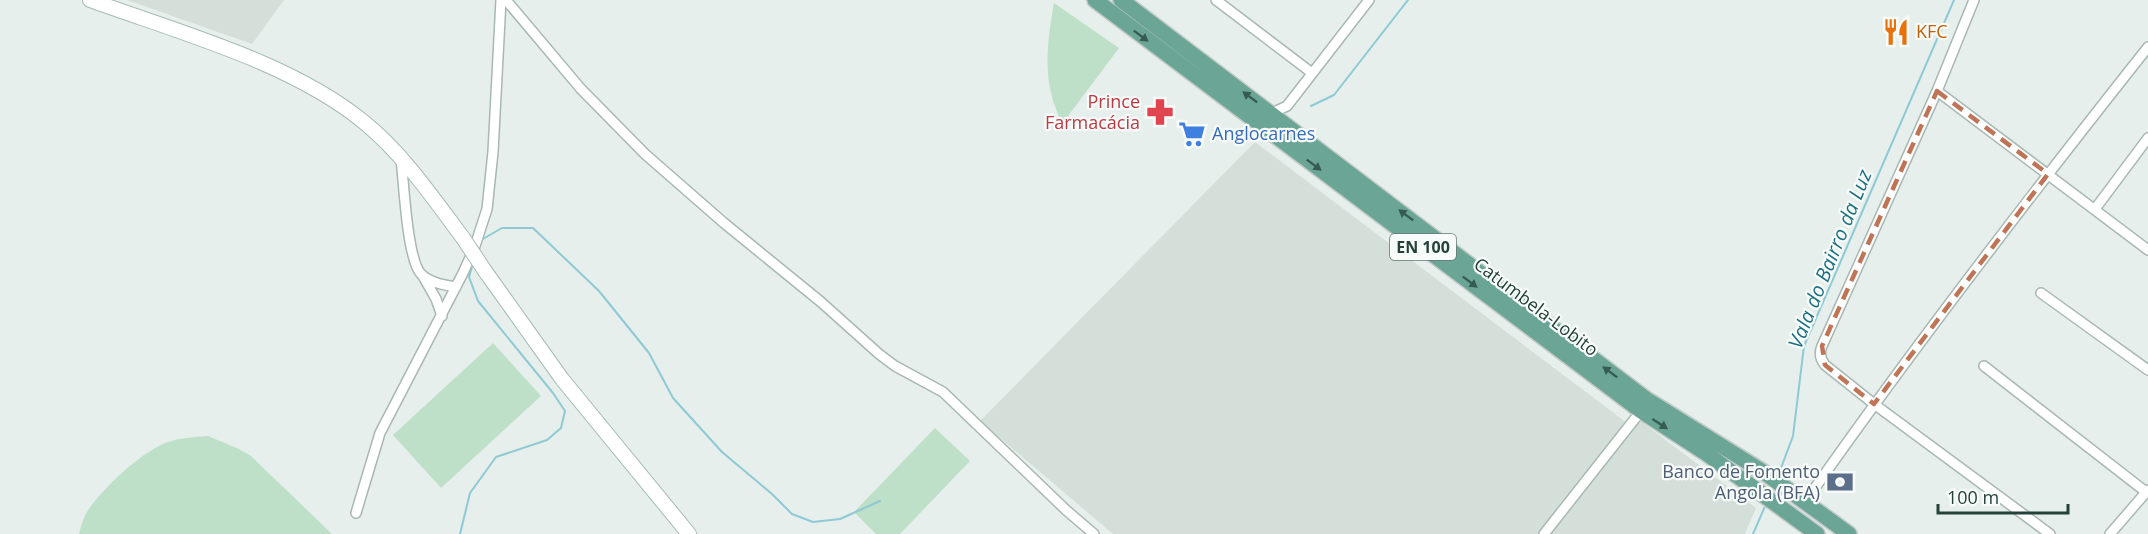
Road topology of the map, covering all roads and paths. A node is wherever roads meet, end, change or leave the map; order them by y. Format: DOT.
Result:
graph roads {
  1 [pos="90,0"];
  2 [pos="503,0"];
  3 [pos="1095,0"];
  4 [pos="1121,0"];
  5 [pos="1216,0"];
  6 [pos="1368,0"];
  7 [pos="1974,0"];
  8 [pos="2148,47"];
  9 [pos="1312,73"];
  10 [pos="1937,91"];
  11 [pos="1292,99"];
  12 [pos="1272,113"];
  13 [pos="1288,125"];
  14 [pos="2148,138"];
  15 [pos="401,158"];
  16 [pos="2048,174"];
  17 [pos="2095,209"];
  18 [pos="2148,249"];
  19 [pos="423,276"];
  20 [pos="456,287"];
  21 [pos="2042,293"];
  22 [pos="442,316"];
  23 [pos="1984,366"];
  24 [pos="2148,370"];
  25 [pos="1874,404"];
  26 [pos="1641,411"];
  27 [pos="2147,491"];
  28 [pos="1805,502"];
  29 [pos="356,513"];
  30 [pos="689,534"];
  31 [pos="1094,534"];
  32 [pos="1544,534"];
  33 [pos="1817,534"];
  34 [pos="1849,534"];
  35 [pos="2050,534"];
  36 [pos="2110,534"];
  1 -- 15 [label="street"];
  2 -- 20 [label="street"];
  2 -- 31 [label="street"];
  3 -- 26 [label="main road, Catumbela-Lobito / EN 100, one-way"];
  12 -- 4 [label="main road, Catumbela-Lobito / EN 100, one-way"];
  5 -- 9 [label="street"];
  6 -- 9 [label="street"];
  7 -- 10 [label="street"];
  8 -- 16 [label="street"];
  9 -- 11 [label="street"];
  10 -- 16 [label="street"];
  10 -- 25 [label="street"];
  11 -- 12 [label="street"];
  11 -- 13 [label="street"];
  12 -- 13 [label="main road, Catumbela-Lobito / EN 100"];
  28 -- 13 [label="main road, Catumbela-Lobito / EN 100, one-way"];
  14 -- 17 [label="street"];
  15 -- 19 [label="street"];
  15 -- 30 [label="street, bridge"];
  16 -- 17 [label="street"];
  16 -- 25 [label="street"];
  17 -- 18 [label="street"];
  19 -- 20 [label="street"];
  19 -- 22 [label="street"];
  20 -- 22 [label="street"];
  21 -- 24 [label="street"];
  22 -- 29 [label="street"];
  23 -- 27 [label="street"];
  25 -- 28 [label="street"];
  25 -- 35 [label="street"];
  26 -- 32 [label="street"];
  26 -- 33 [label="main road, Catumbela-Lobito / EN 100, one-way"];
  27 -- 36 [label="street"];
  28 -- 34 [label="main road, Catumbela-Lobito"];
}
